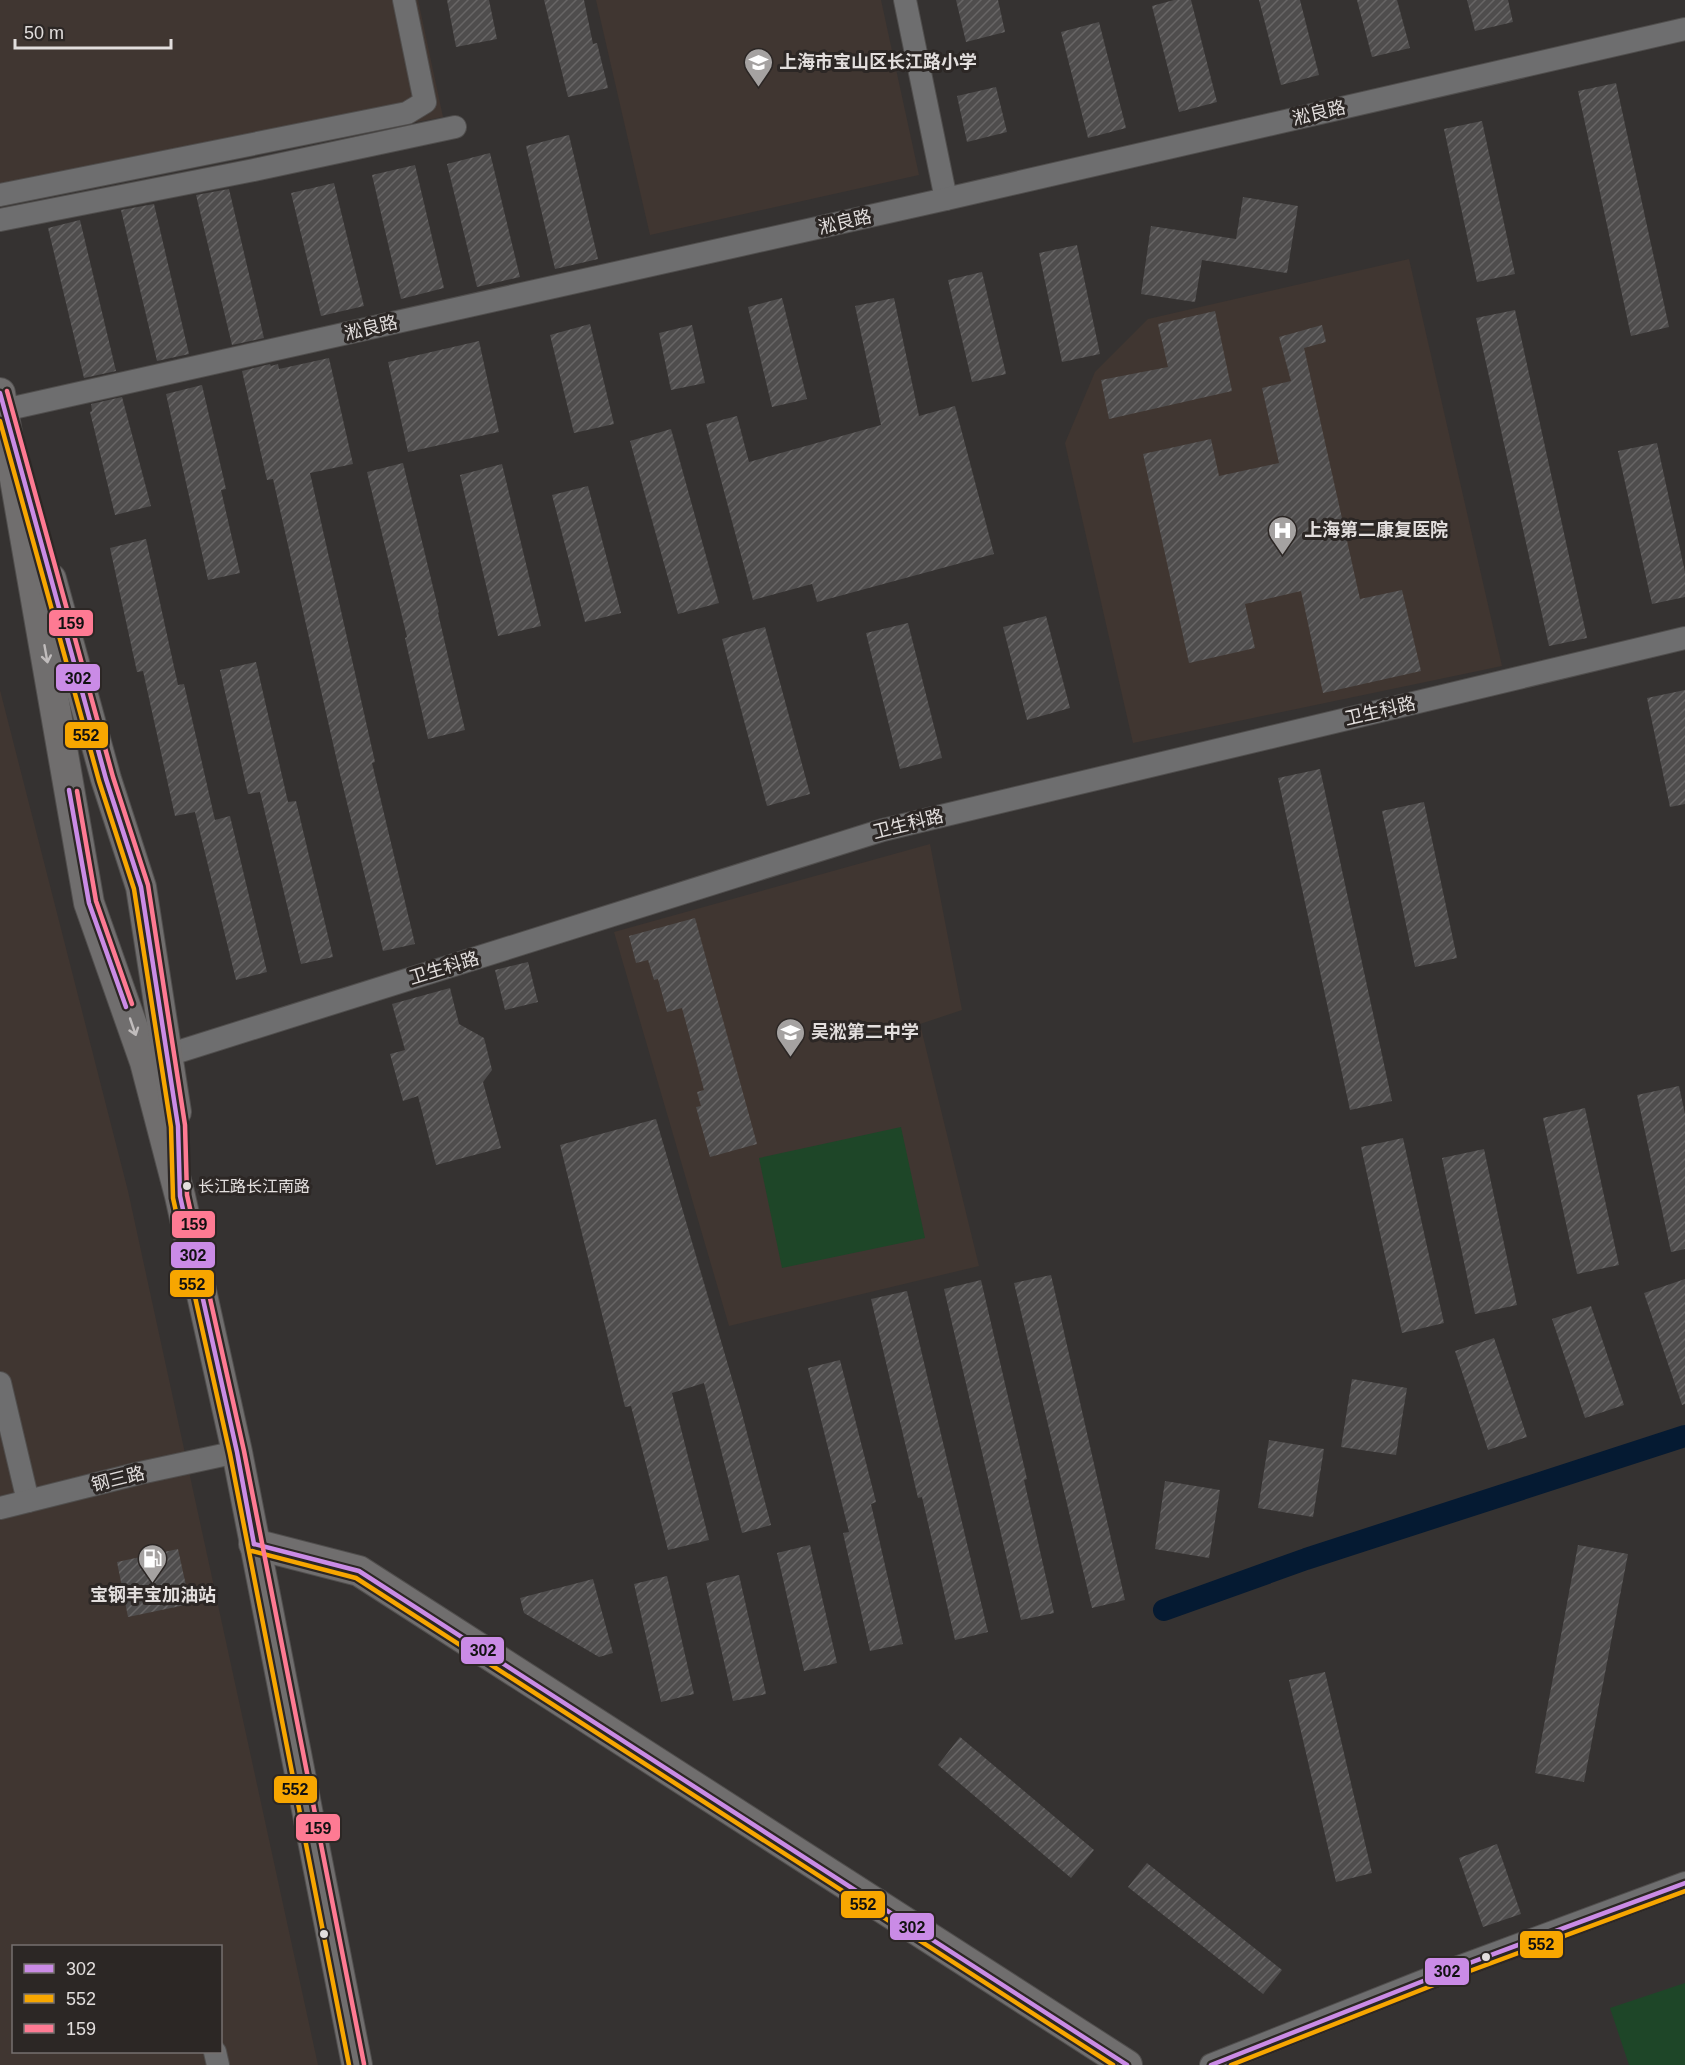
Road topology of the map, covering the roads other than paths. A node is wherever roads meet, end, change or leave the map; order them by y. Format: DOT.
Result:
graph roads {
  1 [pos="404,0"];
  2 [pos="905,0"];
  3 [pos="1685,29"];
  4 [pos="455,127"];
  5 [pos="0,195"];
  6 [pos="946,199"];
  7 [pos="0,220"];
  8 [pos="2,402"];
  9 [pos="1685,638"];
  10 [pos="156,1059"];
  11 [pos="0,1383"];
  12 [pos="237,1452"];
  13 [pos="28,1501"];
  14 [pos="0,1508"];
  15 [pos="254,1544"];
  16 [pos="1685,1883"];
  17 [pos="357,2065"];
  18 [pos="1127,2065"];
  19 [pos="1211,2065"];
  1 -- 5 [label="street"];
  2 -- 6 [label="street"];
  3 -- 6 [label="street, 淞良路"];
  4 -- 7 [label="street"];
  6 -- 8 [label="street, 淞良路"];
  8 -- 10 [label="main road"];
  8 -- 10 [label="main road, one-way"];
  9 -- 10 [label="street, 卫生科路"];
  10 -- 12 [label="main road"];
  11 -- 13 [label="street"];
  12 -- 13 [label="street, 钢三路"];
  12 -- 15 [label="main road"];
  13 -- 14 [label="street, 钢三路"];
  15 -- 17 [label="main road"];
  15 -- 18 [label="main road"];
  16 -- 19 [label="street"];
}
